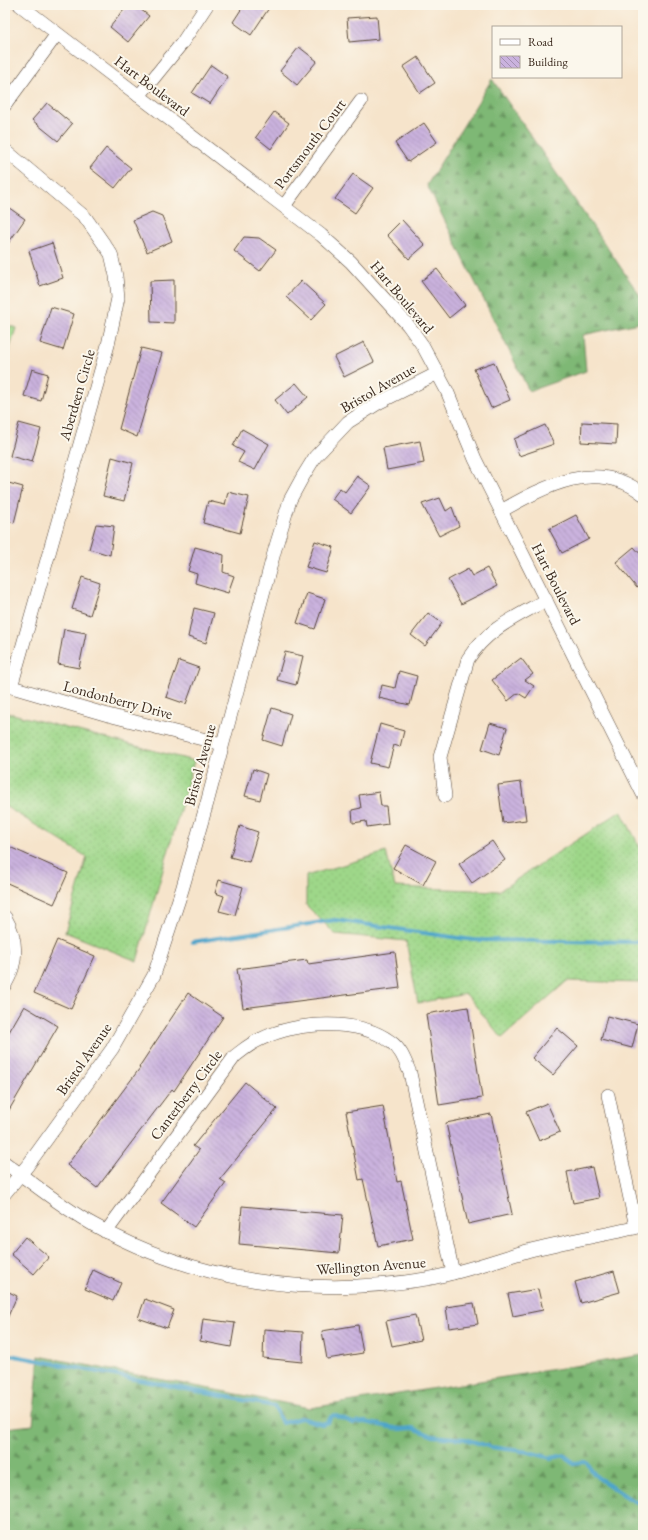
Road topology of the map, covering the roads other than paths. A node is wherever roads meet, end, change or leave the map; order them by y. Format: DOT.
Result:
graph roads {
  1 [pos="20,5"];
  2 [pos="207,5"];
  3 [pos="57,34"];
  4 [pos="139,96"];
  5 [pos="361,101"];
  6 [pos="5,105"];
  7 [pos="5,150"];
  8 [pos="284,206"];
  9 [pos="438,373"];
  10 [pos="643,494"];
  11 [pos="502,511"];
  12 [pos="546,600"];
  13 [pos="8,686"];
  14 [pos="222,744"];
  15 [pos="643,794"];
  16 [pos="445,796"];
  17 [pos="5,917"];
  18 [pos="5,985"];
  19 [pos="608,1095"];
  20 [pos="5,1163"];
  21 [pos="20,1174"];
  22 [pos="5,1193"];
  23 [pos="639,1226"];
  24 [pos="106,1232"];
  25 [pos="453,1273"];
  1 -- 3 [label="street, Hart Boulevard"];
  2 -- 4 [label="street"];
  3 -- 4 [label="street, Hart Boulevard"];
  3 -- 6 [label="street"];
  4 -- 8 [label="street, Hart Boulevard"];
  5 -- 8 [label="street, Portsmouth Court"];
  7 -- 13 [label="street, Aberdeen Circle"];
  8 -- 9 [label="street, Hart Boulevard"];
  9 -- 11 [label="street, Hart Boulevard"];
  9 -- 14 [label="street, Bristol Avenue"];
  10 -- 11 [label="street"];
  11 -- 12 [label="street, Hart Boulevard"];
  12 -- 15 [label="street, Hart Boulevard"];
  12 -- 16 [label="street"];
  13 -- 14 [label="street, Londonberry Drive"];
  14 -- 21 [label="street, Bristol Avenue"];
  17 -- 18 [label="street"];
  19 -- 23 [label="street"];
  20 -- 21 [label="street, Wellington Avenue"];
  21 -- 22 [label="street, Bristol Avenue"];
  21 -- 24 [label="street, Wellington Avenue"];
  23 -- 25 [label="street, Wellington Avenue"];
  24 -- 25 [label="street, Wellington Avenue"];
  24 -- 25 [label="street, Canterberry Circle"];
}
